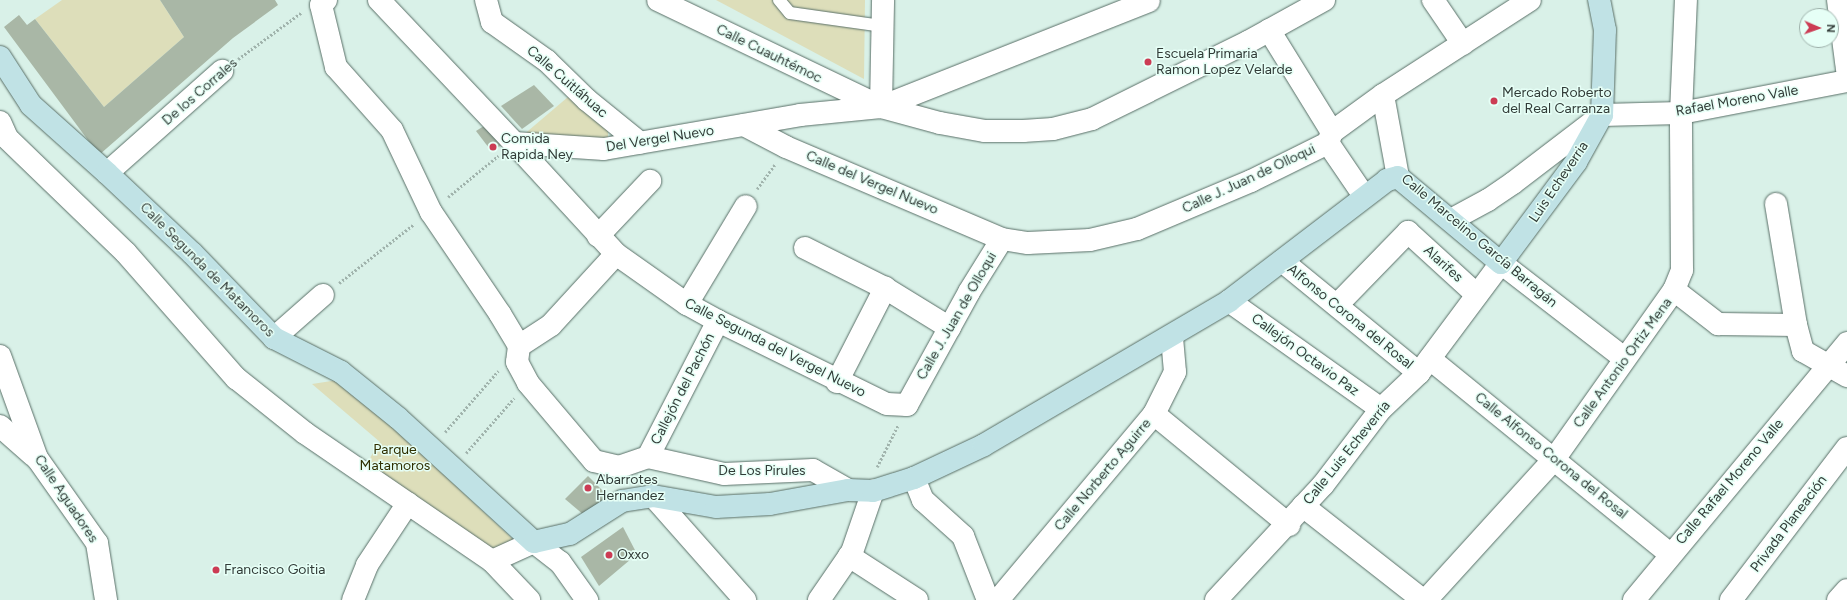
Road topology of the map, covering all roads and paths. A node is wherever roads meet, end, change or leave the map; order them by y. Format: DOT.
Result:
graph roads {
  1 [pos="326,0"];
  2 [pos="379,0"];
  3 [pos="486,0"];
  4 [pos="658,0"];
  5 [pos="779,0"];
  6 [pos="883,0"];
  7 [pos="1324,0"];
  8 [pos="1433,0"];
  9 [pos="1530,0"];
  10 [pos="1599,0"];
  11 [pos="1686,0"];
  12 [pos="1838,0"];
  13 [pos="1149,1"];
  14 [pos="296,15"];
  15 [pos="883,26"];
  16 [pos="1268,30"];
  17 [pos="1463,44"];
  18 [pos="0,57"];
  19 [pos="1847,65"];
  20 [pos="1847,69"];
  21 [pos="222,71"];
  22 [pos="1847,81"];
  23 [pos="1383,95"];
  24 [pos="881,107"];
  25 [pos="1681,113"];
  26 [pos="1602,115"];
  27 [pos="744,125"];
  28 [pos="2,134"];
  29 [pos="1330,137"];
  30 [pos="514,143"];
  31 [pos="640,144"];
  32 [pos="786,147"];
  33 [pos="107,173"];
  34 [pos="1398,178"];
  35 [pos="650,181"];
  36 [pos="1364,196"];
  37 [pos="1776,204"];
  38 [pos="746,206"];
  39 [pos="430,212"];
  40 [pos="1451,220"];
  41 [pos="598,236"];
  42 [pos="1002,239"];
  43 [pos="805,248"];
  44 [pos="616,254"];
  45 [pos="1282,262"];
  46 [pos="1501,263"];
  47 [pos="885,288"];
  48 [pos="1674,290"];
  49 [pos="322,295"];
  50 [pos="1478,295"];
  51 [pos="1229,301"];
  52 [pos="687,304"];
  53 [pos="1337,305"];
  54 [pos="718,321"];
  55 [pos="1796,325"];
  56 [pos="950,328"];
  57 [pos="1172,336"];
  58 [pos="274,338"];
  59 [pos="1847,343"];
  60 [pos="519,346"];
  61 [pos="0,356"];
  62 [pos="1624,358"];
  63 [pos="1425,366"];
  64 [pos="1828,366"];
  65 [pos="1847,376"];
  66 [pos="837,382"];
  67 [pos="528,383"];
  68 [pos="907,405"];
  69 [pos="1381,409"];
  70 [pos="1154,414"];
  71 [pos="0,426"];
  72 [pos="431,448"];
  73 [pos="1847,448"];
  74 [pos="648,457"];
  75 [pos="37,458"];
  76 [pos="1555,458"];
  77 [pos="453,467"];
  78 [pos="914,478"];
  79 [pos="848,490"];
  80 [pos="873,491"];
  81 [pos="653,496"];
  82 [pos="408,503"];
  83 [pos="1303,506"];
  84 [pos="1289,525"];
  85 [pos="534,542"];
  86 [pos="1670,554"];
  87 [pos="849,556"];
  88 [pos="492,561"];
  89 [pos="1847,590"];
  90 [pos="106,600"];
  91 [pos="353,600"];
  92 [pos="529,600"];
  93 [pos="588,600"];
  94 [pos="745,600"];
  95 [pos="819,600"];
  96 [pos="917,600"];
  97 [pos="988,600"];
  98 [pos="998,600"];
  99 [pos="1216,600"];
  100 [pos="1423,600"];
  101 [pos="1426,600"];
  102 [pos="1634,600"];
  103 [pos="1731,600"];
  104 [pos="1838,600"];
  1 -- 39 [label="street"];
  2 -- 30 [label="street"];
  3 -- 31 [label="street, Calle Cuitláhuac"];
  4 -- 24 [label="street, Calle Cuauhtémoc"];
  5 -- 15 [label="lane"];
  6 -- 15 [label="street"];
  7 -- 16 [label="street"];
  8 -- 17 [label="street"];
  9 -- 17 [label="street, Calle J. Juan de Olloqui"];
  10 -- 26 [label="street, Luis Echeverria"];
  11 -- 25 [label="street, Calle Antonio Ortiz Mena"];
  12 -- 19 [label="street"];
  13 -- 24 [label="street"];
  14 -- 21 [label="path, De los Corrales"];
  15 -- 24 [label="street"];
  16 -- 24 [label="street"];
  16 -- 29 [label="street"];
  17 -- 23 [label="street, Calle J. Juan de Olloqui"];
  18 -- 33 [label="street, Calle Segunda de Matamoros"];
  19 -- 20 [label="street"];
  21 -- 33 [label="street, De los Corrales"];
  22 -- 25 [label="street, Rafael Moreno Valle"];
  23 -- 29 [label="street, Calle J. Juan de Olloqui"];
  23 -- 34 [label="street, Calle Marcelino García Barragán"];
  24 -- 27 [label="street, Del Vergel Nuevo"];
  25 -- 26 [label="street, Rafael Moreno Valle"];
  25 -- 48 [label="street, Calle Antonio Ortiz Mena"];
  26 -- 40 [label="street"];
  26 -- 46 [label="street, Luis Echeverria"];
  27 -- 31 [label="street, Del Vergel Nuevo"];
  27 -- 32 [label="street, Calle del Vergel Nuevo"];
  28 -- 82 [label="street"];
  29 -- 36 [label="street"];
  29 -- 42 [label="street, Calle J. Juan de Olloqui"];
  30 -- 31 [label="street, Del Vergel Nuevo"];
  30 -- 39 [label="path"];
  30 -- 41 [label="street, Calle Segunda del Vergel Nuevo"];
  32 -- 38 [label="path"];
  32 -- 42 [label="street, Calle del Vergel Nuevo"];
  33 -- 58 [label="street, Calle Segunda de Matamoros"];
  34 -- 36 [label="street"];
  34 -- 40 [label="street, Calle Marcelino García Barragán"];
  35 -- 41 [label="street"];
  36 -- 45 [label="street"];
  37 -- 55 [label="street"];
  38 -- 52 [label="street"];
  39 -- 49 [label="path"];
  39 -- 60 [label="street"];
  40 -- 46 [label="street, Calle Marcelino García Barragán"];
  41 -- 44 [label="street, Calle Segunda del Vergel Nuevo"];
  42 -- 56 [label="street, Calle J. Juan de Olloqui"];
  43 -- 47 [label="street"];
  44 -- 52 [label="street, Calle Segunda del Vergel Nuevo"];
  44 -- 60 [label="street"];
  45 -- 51 [label="street"];
  45 -- 53 [label="street, Alfonso Corona del Rosal"];
  46 -- 50 [label="street, Calle Luis Echeverría"];
  46 -- 62 [label="street, Calle Marcelino García Barragán"];
  47 -- 56 [label="street"];
  47 -- 66 [label="street"];
  48 -- 55 [label="street"];
  48 -- 62 [label="street, Calle Antonio Ortiz Mena"];
  49 -- 58 [label="street"];
  50 -- 53 [label="street, Alarifes"];
  50 -- 63 [label="street, Calle Luis Echeverría"];
  51 -- 57 [label="street"];
  51 -- 69 [label="street, Callejón Octavio Paz"];
  52 -- 54 [label="street, Calle Segunda del Vergel Nuevo"];
  53 -- 63 [label="street, Alfonso Corona del Rosal"];
  54 -- 66 [label="street, Calle Segunda del Vergel Nuevo"];
  54 -- 74 [label="street, Callejón del Pachón"];
  55 -- 64 [label="street"];
  56 -- 68 [label="street, Calle J. Juan de Olloqui"];
  57 -- 70 [label="street, Calle Norberto Aguirre"];
  57 -- 78 [label="street"];
  58 -- 72 [label="street, Calle Segunda de Matamoros"];
  59 -- 64 [label="street, Calle Rafael Moreno Valle"];
  60 -- 67 [label="street"];
  60 -- 72 [label="path"];
  61 -- 75 [label="street, Calle Aguadores"];
  62 -- 76 [label="street, Calle Antonio Ortiz Mena"];
  63 -- 69 [label="street, Calle Luis Echeverría"];
  63 -- 76 [label="street, Calle Alfonso Corona del Rosal"];
  64 -- 65 [label="street"];
  64 -- 86 [label="street, Calle Rafael Moreno Valle"];
  66 -- 68 [label="street, Calle Segunda del Vergel Nuevo"];
  67 -- 74 [label="street, Callejón del Pachón"];
  67 -- 77 [label="path"];
  68 -- 80 [label="path"];
  69 -- 83 [label="street, Calle Luis Echeverría"];
  70 -- 84 [label="street"];
  70 -- 98 [label="street, Calle Norberto Aguirre"];
  71 -- 75 [label="street"];
  72 -- 77 [label="street, Calle Segunda de Matamoros"];
  73 -- 103 [label="street, Privada Planeación"];
  74 -- 79 [label="street, De Los Pirules"];
  75 -- 90 [label="street, Calle Aguadores"];
  76 -- 86 [label="street, Calle Alfonso Corona del Rosal"];
  76 -- 101 [label="street, Calle Antonio Ortiz Mena"];
  77 -- 85 [label="street, Calle Segunda de Matamoros"];
  78 -- 80 [label="street"];
  78 -- 97 [label="street"];
  79 -- 80 [label="street"];
  79 -- 81 [label="street"];
  80 -- 87 [label="street"];
  81 -- 85 [label="street"];
  81 -- 94 [label="street"];
  82 -- 88 [label="street"];
  82 -- 91 [label="street"];
  83 -- 84 [label="street, Calle Luis Echeverría"];
  83 -- 100 [label="street"];
  84 -- 99 [label="street, Calle Luis Echeverría"];
  85 -- 88 [label="street"];
  85 -- 93 [label="street"];
  86 -- 102 [label="street, Calle Rafael Moreno Valle"];
  87 -- 95 [label="street"];
  87 -- 96 [label="street"];
  88 -- 92 [label="street"];
  89 -- 104 [label="street"];
}
